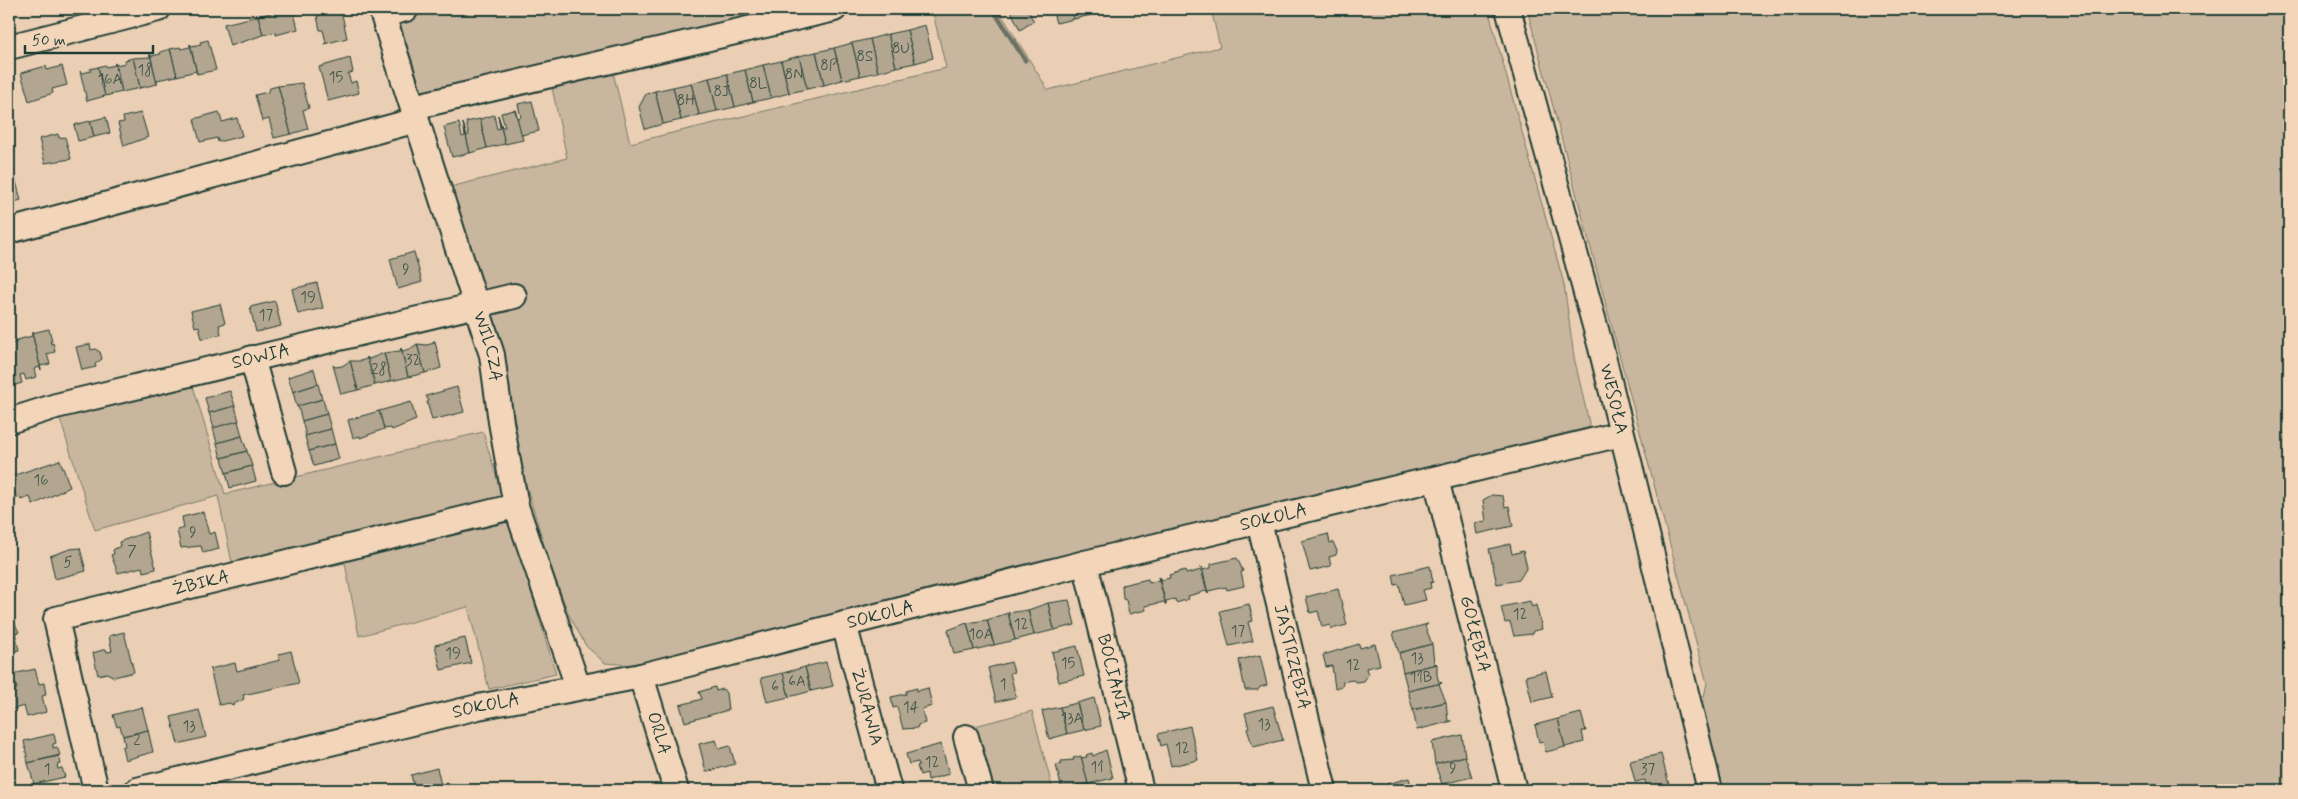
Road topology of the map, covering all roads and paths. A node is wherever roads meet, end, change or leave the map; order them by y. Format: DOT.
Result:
graph roads {
  1 [pos="158,9"];
  2 [pos="406,9"];
  3 [pos="834,9"];
  4 [pos="1508,9"];
  5 [pos="382,12"];
  6 [pos="9,47"];
  7 [pos="415,114"];
  8 [pos="9,231"];
  9 [pos="514,296"];
  10 [pos="477,306"];
  11 [pos="252,358"];
  12 [pos="9,421"];
  13 [pos="1621,434"];
  14 [pos="284,472"];
  15 [pos="1436,479"];
  16 [pos="516,506"];
  17 [pos="1259,522"];
  18 [pos="1085,564"];
  19 [pos="844,624"];
  20 [pos="641,676"];
  21 [pos="578,687"];
  22 [pos="966,736"];
  23 [pos="96,790"];
  24 [pos="137,790"];
  25 [pos="676,790"];
  26 [pos="889,790"];
  27 [pos="981,790"];
  28 [pos="1141,790"];
  29 [pos="1324,790"];
  30 [pos="1514,790"];
  31 [pos="1710,790"];
  1 -- 6 [label="street"];
  2 -- 5 [label="street"];
  3 -- 7 [label="street"];
  4 -- 13 [label="street, WESOŁA"];
  5 -- 7 [label="street, WILCZA"];
  7 -- 8 [label="street"];
  7 -- 10 [label="street, WILCZA"];
  9 -- 10 [label="street, SOWIA"];
  10 -- 11 [label="street, SOWIA"];
  10 -- 16 [label="street, WILCZA"];
  11 -- 12 [label="street, SOWIA"];
  11 -- 14 [label="street"];
  13 -- 15 [label="street, SOKOLA"];
  13 -- 31 [label="street, WESOŁA"];
  15 -- 17 [label="street, SOKOLA"];
  15 -- 30 [label="street, GOŁĘBIA"];
  16 -- 21 [label="street, WILCZA"];
  16 -- 23 [label="street, ŻBIKA"];
  17 -- 18 [label="street, SOKOLA"];
  17 -- 29 [label="street, JASTRZĘBIA"];
  18 -- 19 [label="street, SOKOLA"];
  18 -- 28 [label="street, BOCIANIA"];
  19 -- 20 [label="street, SOKOLA"];
  19 -- 26 [label="street, ŻURAWIA"];
  20 -- 21 [label="street, SOKOLA"];
  20 -- 25 [label="street, ORLA"];
  21 -- 24 [label="street, SOKOLA"];
  22 -- 27 [label="street"];
}
